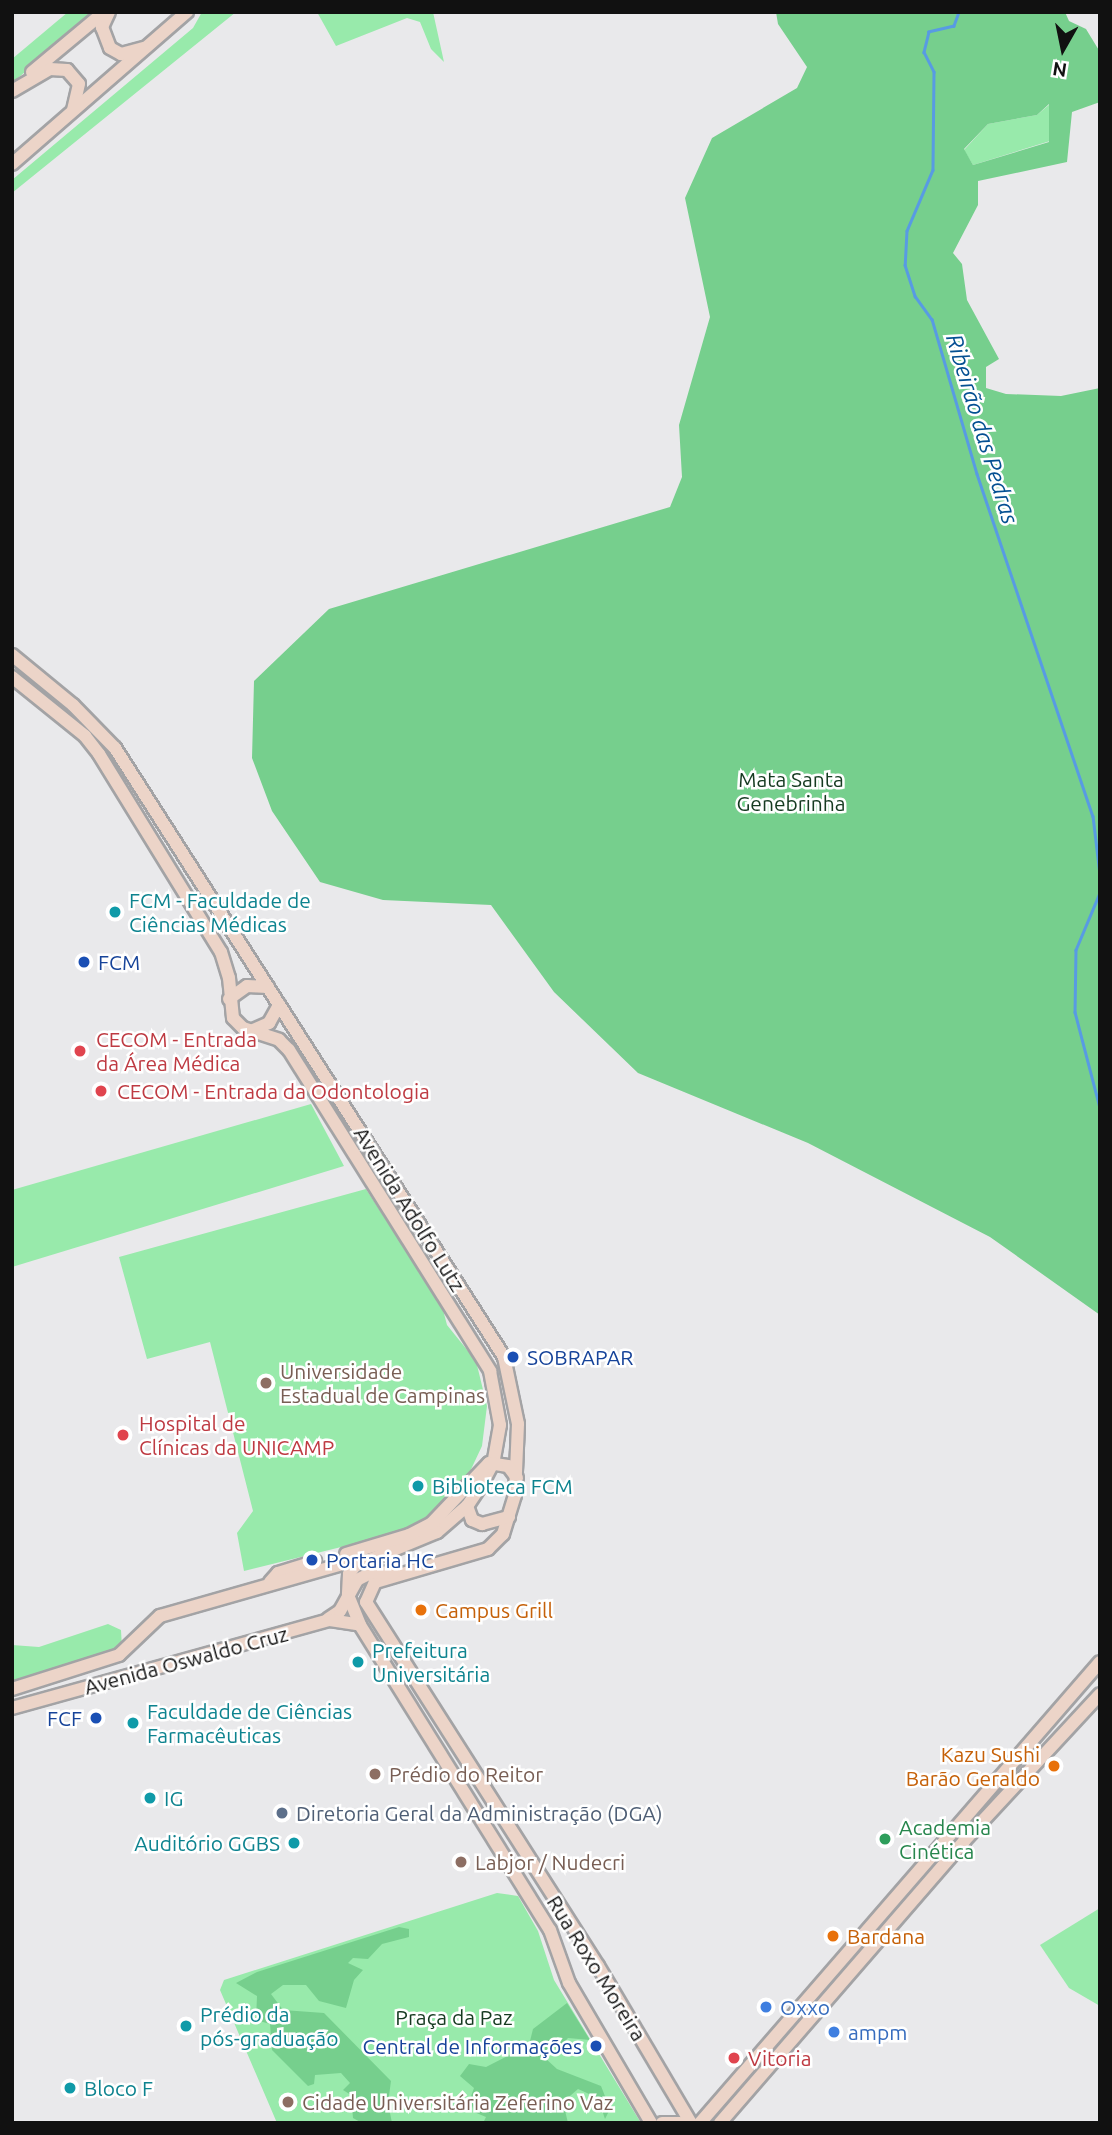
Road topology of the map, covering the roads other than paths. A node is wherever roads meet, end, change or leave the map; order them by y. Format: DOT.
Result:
graph roads {
  1 [pos="107,12"];
  2 [pos="187,12"];
  3 [pos="152,44"];
  4 [pos="12,90"];
  5 [pos="58,125"];
  6 [pos="12,164"];
  7 [pos="12,655"];
  8 [pos="12,677"];
  9 [pos="268,987"];
  10 [pos="229,999"];
  11 [pos="279,1005"];
  12 [pos="250,1031"];
  13 [pos="494,1463"];
  14 [pos="517,1478"];
  15 [pos="467,1506"];
  16 [pos="509,1517"];
  17 [pos="378,1554"];
  18 [pos="405,1572"];
  19 [pos="269,1583"];
  20 [pos="348,1595"];
  21 [pos="366,1602"];
  22 [pos="315,1624"];
  23 [pos="360,1625"];
  24 [pos="1100,1662"];
  25 [pos="12,1689"];
  26 [pos="1100,1694"];
  27 [pos="12,1708"];
  28 [pos="650,2123"];
  29 [pos="662,2123"];
  30 [pos="680,2123"];
  31 [pos="691,2123"];
  32 [pos="701,2123"];
  33 [pos="720,2123"];
  1 -- 3 [label="main road"];
  1 -- 4 [label="main road"];
  2 -- 3 [label="main road"];
  3 -- 5 [label="main road"];
  4 -- 5 [label="main road"];
  5 -- 6 [label="main road"];
  7 -- 9 [label="main road, Avenida Adolfo Lutz"];
  8 -- 10 [label="main road"];
  9 -- 10 [label="main road"];
  9 -- 11 [label="main road, Avenida Adolfo Lutz"];
  10 -- 12 [label="main road"];
  11 -- 12 [label="main road"];
  11 -- 14 [label="main road, Avenida Adolfo Lutz"];
  12 -- 13 [label="main road, Avenida Adolfo Lutz"];
  13 -- 14 [label="main road"];
  13 -- 15 [label="main road, Avenida Adolfo Lutz"];
  13 -- 19 [label="main road"];
  14 -- 16 [label="main road, Avenida Adolfo Lutz"];
  15 -- 16 [label="main road"];
  15 -- 17 [label="main road, Avenida Adolfo Lutz"];
  16 -- 18 [label="main road, Avenida Adolfo Lutz"];
  17 -- 19 [label="main road, Avenida Oswaldo Cruz"];
  17 -- 20 [label="main road, Avenida Adolfo Lutz"];
  18 -- 20 [label="main road"];
  18 -- 21 [label="main road, Avenida Adolfo Lutz"];
  19 -- 25 [label="main road, Avenida Oswaldo Cruz"];
  20 -- 22 [label="main road, Avenida Adolfo Lutz"];
  20 -- 23 [label="main road"];
  21 -- 31 [label="main road, Rua Roxo Moreira"];
  22 -- 23 [label="main road, Avenida Oswaldo Cruz"];
  22 -- 27 [label="main road, Avenida Oswaldo Cruz"];
  23 -- 28 [label="main road, Rua Roxo Moreira"];
  24 -- 32 [label="main road"];
  26 -- 33 [label="main road"];
  29 -- 30 [label="main road"];
}
